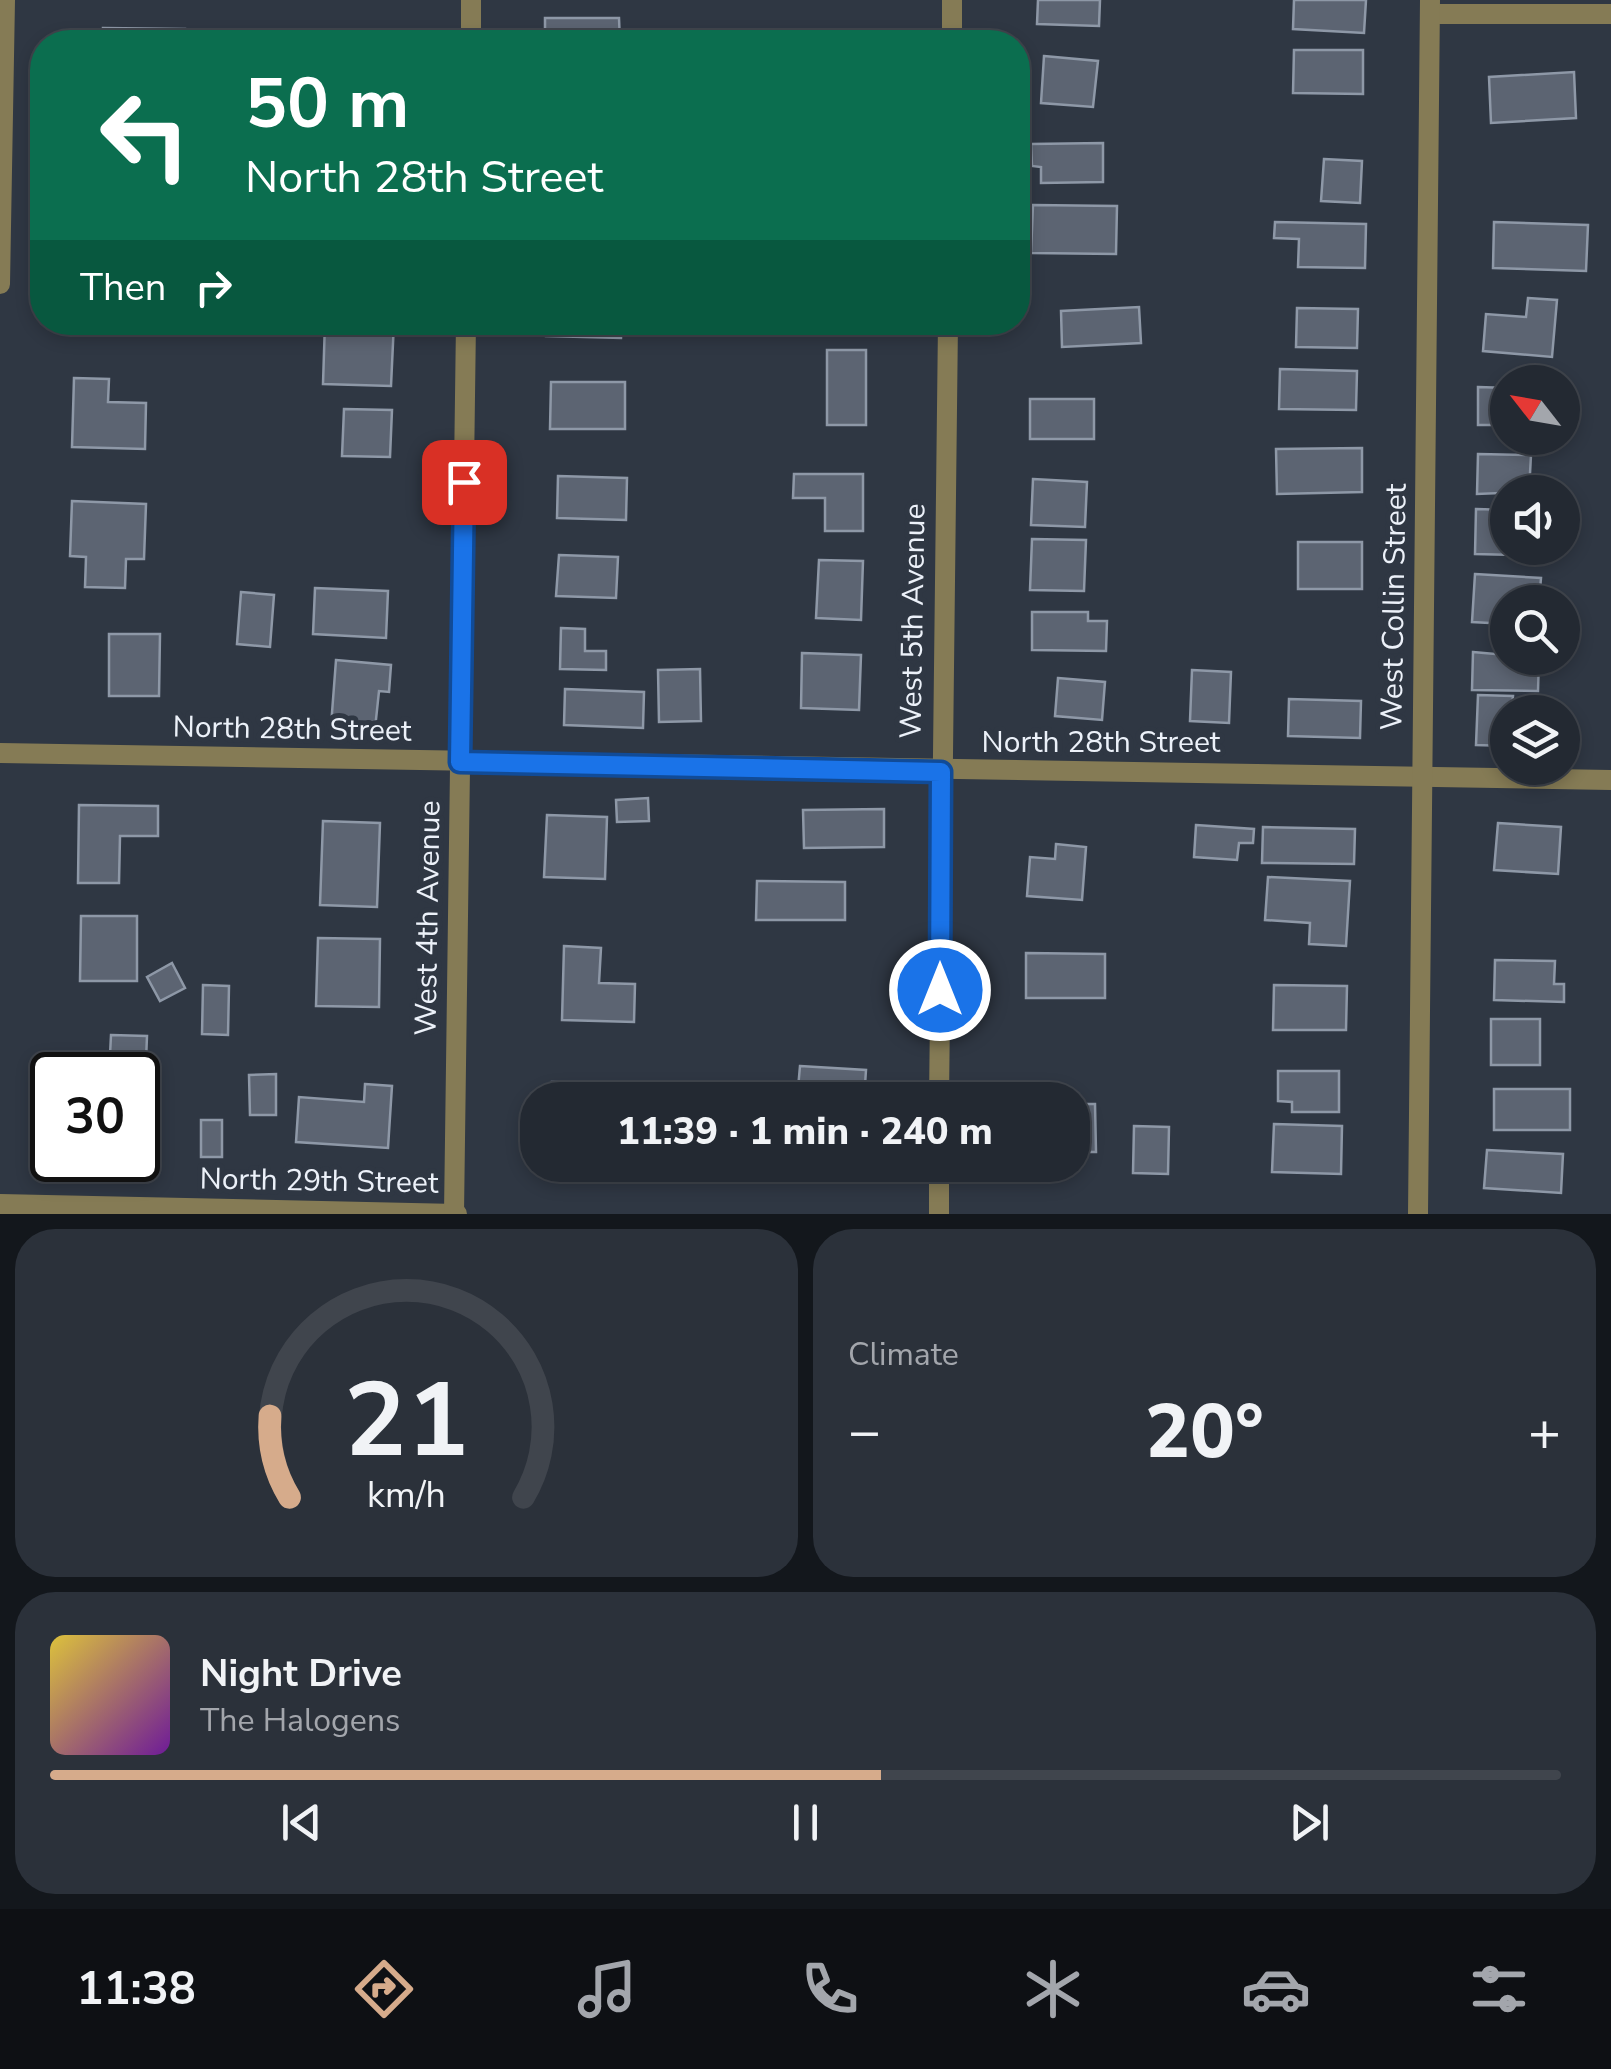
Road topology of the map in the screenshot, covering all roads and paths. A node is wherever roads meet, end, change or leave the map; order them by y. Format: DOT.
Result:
graph roads {
  1 [pos="471,0"];
  2 [pos="952,0"];
  3 [pos="3,7"];
  4 [pos="1430,7"];
  5 [pos="1611,14"];
  6 [pos="470,30"];
  7 [pos="952,30"];
  8 [pos="0,284"];
  9 [pos="466,335"];
  10 [pos="948,335"];
  11 [pos="0,752"];
  12 [pos="460,762"];
  13 [pos="941,772"];
  14 [pos="1423,774"];
  15 [pos="1611,780"];
  16 [pos="940,1082"];
  17 [pos="939,1182"];
  18 [pos="0,1204"];
  19 [pos="455,1214"];
  20 [pos="939,1214"];
  21 [pos="1418,1214"];
  1 -- 6 [label="street"];
  2 -- 7 [label="street"];
  3 -- 8 [label="street"];
  4 -- 5 [label="street"];
  4 -- 14 [label="street, West Collin Street"];
  9 -- 12 [label="street, West 4th Avenue"];
  10 -- 13 [label="street, West 5th Avenue"];
  11 -- 12 [label="street, North 28th Street"];
  12 -- 13 [label="street, North 28th Street"];
  12 -- 19 [label="street, West 4th Avenue"];
  13 -- 14 [label="street, North 28th Street"];
  13 -- 16 [label="street, West 5th Avenue"];
  14 -- 15 [label="street, North 28th Street"];
  14 -- 21 [label="street, West Collin Street"];
  17 -- 20 [label="street"];
  18 -- 19 [label="street, North 29th Street"];
}
